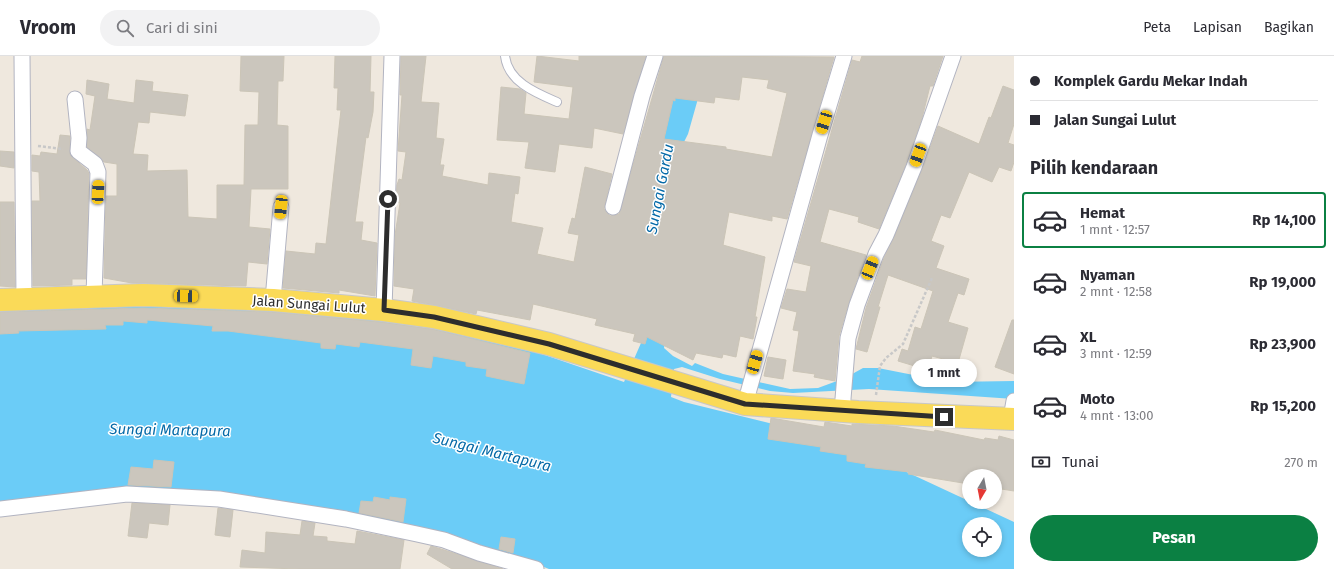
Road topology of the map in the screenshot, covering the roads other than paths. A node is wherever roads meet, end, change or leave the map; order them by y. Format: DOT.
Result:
graph roads {
  1 [pos="22,56"];
  2 [pos="392,56"];
  3 [pos="506,56"];
  4 [pos="655,56"];
  5 [pos="844,56"];
  6 [pos="953,56"];
  7 [pos="75,99"];
  8 [pos="557,102"];
  9 [pos="281,207"];
  10 [pos="613,207"];
  11 [pos="94,296"];
  12 [pos="24,299"];
  13 [pos="0,300"];
  14 [pos="273,300"];
  15 [pos="384,310"];
  16 [pos="746,398"];
  17 [pos="842,403"];
  18 [pos="1013,410"];
  19 [pos="0,509"];
  20 [pos="536,569"];
  1 -- 12 [label="street"];
  2 -- 15 [label="street"];
  3 -- 8 [label="lane"];
  4 -- 10 [label="street"];
  5 -- 16 [label="street"];
  6 -- 17 [label="street"];
  7 -- 11 [label="street"];
  9 -- 14 [label="street"];
  11 -- 12 [label="main road, Jalan Sungai Lulut"];
  11 -- 14 [label="main road, Jalan Sungai Lulut"];
  12 -- 13 [label="main road, Jalan Sungai Lulut"];
  14 -- 15 [label="main road, Jalan Sungai Lulut"];
  15 -- 16 [label="main road, Jalan Sungai Lulut"];
  16 -- 17 [label="main road, Jalan Sungai Lulut"];
  17 -- 18 [label="main road, Jalan Sungai Lulut"];
  19 -- 20 [label="street"];
}
